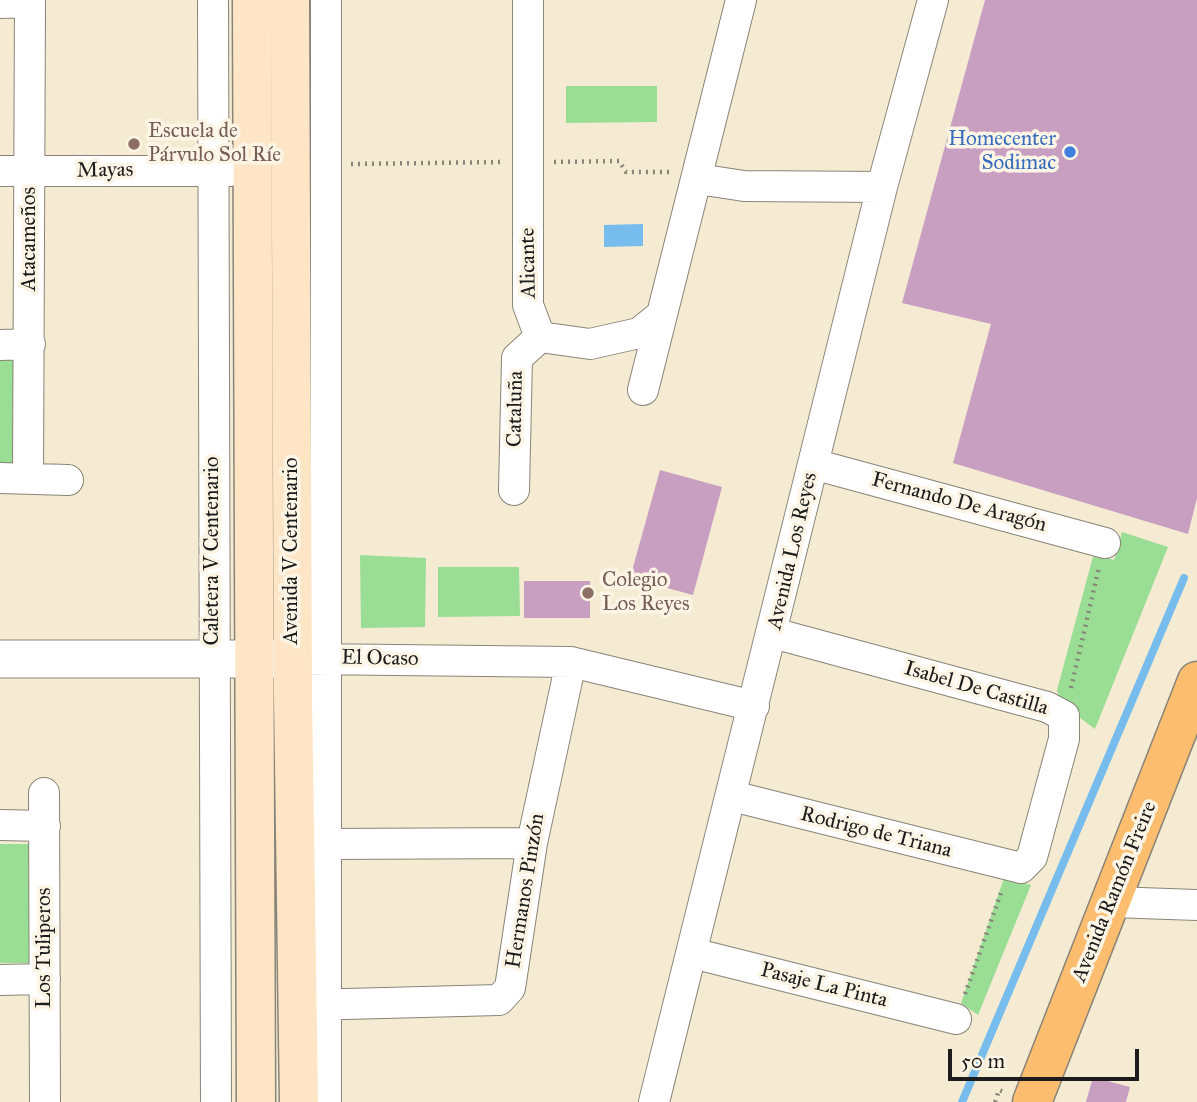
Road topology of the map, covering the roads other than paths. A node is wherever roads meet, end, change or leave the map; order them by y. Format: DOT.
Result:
graph roads {
  1 [pos="213,0"];
  2 [pos="252,0"];
  3 [pos="290,0"];
  4 [pos="326,0"];
  5 [pos="528,0"];
  6 [pos="741,0"];
  7 [pos="933,0"];
  8 [pos="30,1"];
  9 [pos="0,3"];
  10 [pos="212,171"];
  11 [pos="252,171"];
  12 [pos="0,172"];
  13 [pos="30,172"];
  14 [pos="698,178"];
  15 [pos="882,187"];
  16 [pos="659,317"];
  17 [pos="540,337"];
  18 [pos="30,344"];
  19 [pos="0,345"];
  20 [pos="643,390"];
  21 [pos="813,464"];
  22 [pos="14,478"];
  23 [pos="68,480"];
  24 [pos="514,490"];
  25 [pos="1105,543"];
  26 [pos="773,633"];
  27 [pos="0,659"];
  28 [pos="214,659"];
  29 [pos="253,659"];
  30 [pos="309,659"];
  31 [pos="572,662"];
  32 [pos="1194,702"];
  33 [pos="754,706"];
  34 [pos="44,793"];
  35 [pos="732,796"];
  36 [pos="0,825"];
  37 [pos="45,826"];
  38 [pos="532,843"];
  39 [pos="326,844"];
  40 [pos="1015,867"];
  41 [pos="1112,902"];
  42 [pos="1197,905"];
  43 [pos="692,953"];
  44 [pos="46,979"];
  45 [pos="0,980"];
  46 [pos="312,1005"];
  47 [pos="956,1018"];
  48 [pos="1015,1096"];
  49 [pos="46,1102"];
  50 [pos="216,1102"];
  51 [pos="256,1102"];
  52 [pos="299,1102"];
  53 [pos="326,1102"];
  54 [pos="654,1102"];
  1 -- 10 [label="street, Caletera V Centenario"];
  2 -- 11 [label="main road, Avenida V Centenario"];
  3 -- 30 [label="main road, Avenida V Centenario"];
  4 -- 30 [label="street"];
  5 -- 17 [label="street, Alicante"];
  6 -- 14 [label="street"];
  7 -- 15 [label="street, Avenida Los Reyes"];
  8 -- 9 [label="street"];
  8 -- 13 [label="street, Atacameños"];
  10 -- 11 [label="street, Mayas"];
  10 -- 13 [label="street, Mayas"];
  10 -- 28 [label="street, Caletera V Centenario"];
  11 -- 29 [label="main road, Avenida V Centenario"];
  12 -- 13 [label="street, Mayas"];
  13 -- 18 [label="street, Atacameños"];
  14 -- 15 [label="street"];
  14 -- 16 [label="street"];
  15 -- 21 [label="street, Avenida Los Reyes"];
  16 -- 17 [label="street"];
  16 -- 20 [label="street"];
  17 -- 24 [label="street, Cataluña"];
  18 -- 19 [label="street"];
  18 -- 22 [label="street, Atacameños"];
  21 -- 25 [label="street, Fernando De Aragón"];
  21 -- 26 [label="street, Avenida Los Reyes"];
  22 -- 23 [label="street"];
  26 -- 33 [label="street, Avenida Los Reyes"];
  26 -- 40 [label="street, Isabel De Castilla"];
  27 -- 28 [label="street, El Ocaso"];
  28 -- 29 [label="street, El Ocaso"];
  28 -- 50 [label="street, Caletera V Centenario"];
  29 -- 30 [label="street, El Ocaso"];
  29 -- 51 [label="main road, Avenida V Centenario"];
  30 -- 31 [label="street, El Ocaso"];
  30 -- 39 [label="street"];
  30 -- 46 [label="main road, Avenida V Centenario"];
  31 -- 33 [label="street, El Ocaso"];
  31 -- 38 [label="street, Hermanos Pinzón"];
  32 -- 41 [label="main road, Avenida Ramón Freire"];
  33 -- 35 [label="street, Avenida Los Reyes"];
  34 -- 37 [label="street, Los Tuliperos"];
  35 -- 40 [label="street, Rodrigo de Triana"];
  35 -- 43 [label="street, Avenida Los Reyes"];
  36 -- 37 [label="street"];
  37 -- 44 [label="street, Los Tuliperos"];
  38 -- 39 [label="street"];
  38 -- 46 [label="street, Hermanos Pinzón"];
  39 -- 46 [label="street"];
  41 -- 42 [label="street"];
  41 -- 48 [label="main road, Avenida Ramón Freire"];
  43 -- 47 [label="street, Pasaje La Pinta"];
  43 -- 54 [label="street, Avenida Los Reyes"];
  44 -- 45 [label="street"];
  44 -- 49 [label="street, Los Tuliperos"];
  46 -- 52 [label="main road, Avenida V Centenario"];
  46 -- 53 [label="street"];
}
